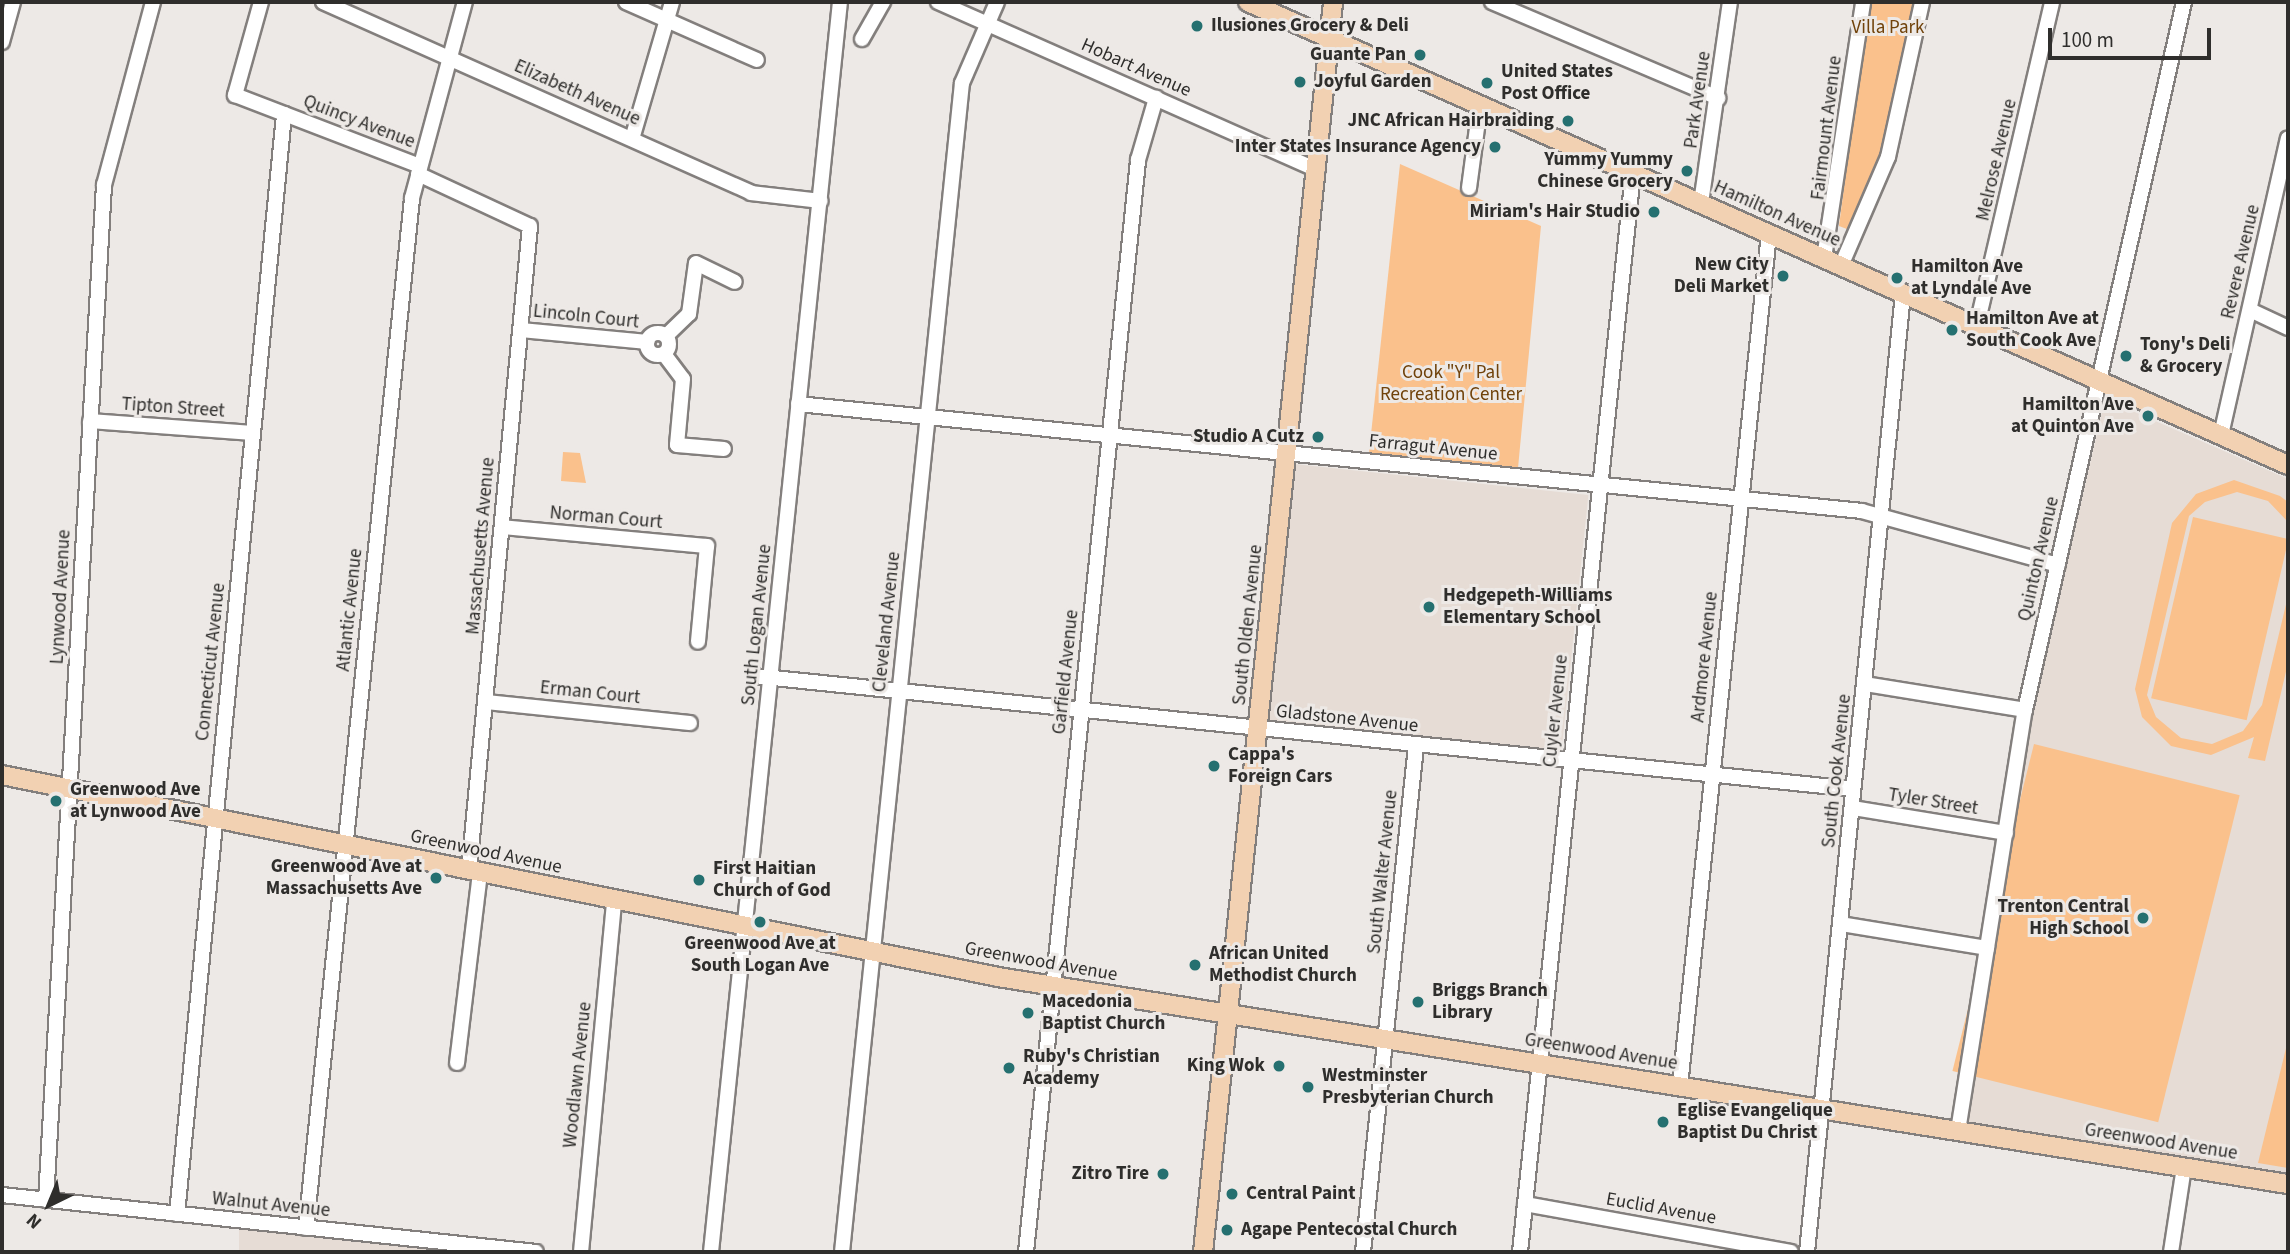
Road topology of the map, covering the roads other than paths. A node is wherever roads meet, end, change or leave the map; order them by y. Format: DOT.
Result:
graph roads {
  1 [pos="13,2"];
  2 [pos="153,2"];
  3 [pos="261,2"];
  4 [pos="323,2"];
  5 [pos="465,2"];
  6 [pos="626,2"];
  7 [pos="672,2"];
  8 [pos="840,2"];
  9 [pos="883,2"];
  10 [pos="938,2"];
  11 [pos="997,2"];
  12 [pos="1248,2"];
  13 [pos="1333,2"];
  14 [pos="1492,2"];
  15 [pos="1730,2"];
  16 [pos="1863,2"];
  17 [pos="1923,2"];
  18 [pos="2052,2"];
  19 [pos="2184,2"];
  20 [pos="667,20"];
  21 [pos="986,24"];
  22 [pos="1329,38"];
  23 [pos="862,39"];
  24 [pos="2,41"];
  25 [pos="450,58"];
  26 [pos="757,60"];
  27 [pos="1156,98"];
  28 [pos="1718,99"];
  29 [pos="1480,106"];
  30 [pos="284,114"];
  31 [pos="2288,138"];
  32 [pos="632,139"];
  33 [pos="2285,166"];
  34 [pos="419,170"];
  35 [pos="1317,170"];
  36 [pos="1633,173"];
  37 [pos="1469,188"];
  38 [pos="821,201"];
  39 [pos="1701,203"];
  40 [pos="530,226"];
  41 [pos="1769,233"];
  42 [pos="1824,258"];
  43 [pos="1841,265"];
  44 [pos="735,282"];
  45 [pos="1903,293"];
  46 [pos="2250,310"];
  47 [pos="1977,325"];
  48 [pos="2288,328"];
  49 [pos="521,330"];
  50 [pos="666,337"];
  51 [pos="647,342"];
  52 [pos="664,354"];
  53 [pos="2100,381"];
  54 [pos="799,404"];
  55 [pos="928,415"];
  56 [pos="90,421"];
  57 [pos="253,433"];
  58 [pos="1110,434"];
  59 [pos="2221,435"];
  60 [pos="724,449"];
  61 [pos="1287,451"];
  62 [pos="2288,465"];
  63 [pos="1598,484"];
  64 [pos="1740,498"];
  65 [pos="1882,516"];
  66 [pos="502,527"];
  67 [pos="2057,565"];
  68 [pos="698,642"];
  69 [pos="754,676"];
  70 [pos="771,677"];
  71 [pos="1865,684"];
  72 [pos="900,691"];
  73 [pos="486,702"];
  74 [pos="1081,710"];
  75 [pos="2025,710"];
  76 [pos="690,723"];
  77 [pos="1258,729"];
  78 [pos="1416,746"];
  79 [pos="1571,761"];
  80 [pos="2,775"];
  81 [pos="1712,775"];
  82 [pos="69,788"];
  83 [pos="1853,789"];
  84 [pos="1853,808"];
  85 [pos="215,818"];
  86 [pos="2006,833"];
  87 [pos="345,844"];
  88 [pos="475,871"];
  89 [pos="614,901"];
  90 [pos="1841,924"];
  91 [pos="745,927"];
  92 [pos="1987,948"];
  93 [pos="872,953"];
  94 [pos="1053,986"];
  95 [pos="1229,1014"];
  96 [pos="1384,1039"];
  97 [pos="457,1063"];
  98 [pos="1539,1063"];
  99 [pos="1680,1086"];
  100 [pos="1821,1110"];
  101 [pos="1958,1130"];
  102 [pos="2184,1167"];
  103 [pos="2288,1184"];
  104 [pos="2,1195"];
  105 [pos="46,1200"];
  106 [pos="1525,1204"];
  107 [pos="177,1214"];
  108 [pos="306,1228"];
  109 [pos="536,1252"];
  110 [pos="581,1252"];
  111 [pos="711,1252"];
  112 [pos="842,1252"];
  113 [pos="1026,1252"];
  114 [pos="1203,1252"];
  115 [pos="1363,1252"];
  116 [pos="1520,1252"];
  117 [pos="1791,1252"];
  118 [pos="1807,1252"];
  119 [pos="2171,1252"];
  1 -- 24 [label="street"];
  2 -- 56 [label="street, Lynwood Avenue"];
  3 -- 30 [label="street, Quincy Avenue"];
  4 -- 25 [label="street, Elizabeth Avenue"];
  5 -- 25 [label="street, Atlantic Avenue"];
  6 -- 20 [label="street"];
  7 -- 20 [label="street"];
  8 -- 38 [label="street, South Logan Avenue"];
  9 -- 23 [label="street"];
  10 -- 21 [label="street, Hobart Avenue"];
  11 -- 21 [label="street, Cleveland Avenue"];
  12 -- 22 [label="main road, Hamilton Avenue"];
  13 -- 22 [label="main road, South Olden Avenue"];
  14 -- 28 [label="street"];
  15 -- 28 [label="street, Park Avenue"];
  16 -- 42 [label="street, Fairmount Avenue"];
  17 -- 43 [label="street"];
  18 -- 47 [label="street, Melrose Avenue"];
  19 -- 53 [label="street, Quinton Avenue"];
  20 -- 26 [label="street"];
  20 -- 32 [label="street"];
  21 -- 27 [label="street, Hobart Avenue"];
  21 -- 55 [label="street, Cleveland Avenue"];
  22 -- 29 [label="main road, Hamilton Avenue"];
  22 -- 35 [label="main road, South Olden Avenue"];
  25 -- 32 [label="street, Elizabeth Avenue"];
  25 -- 34 [label="street, Atlantic Avenue"];
  27 -- 35 [label="street, Hobart Avenue"];
  27 -- 58 [label="street, Garfield Avenue"];
  28 -- 39 [label="street, Park Avenue"];
  29 -- 36 [label="main road, Hamilton Avenue"];
  29 -- 37 [label="street"];
  30 -- 34 [label="street, Quincy Avenue"];
  30 -- 57 [label="street, Connecticut Avenue"];
  31 -- 33 [label="street, Revere Avenue"];
  32 -- 38 [label="street, Elizabeth Avenue"];
  33 -- 46 [label="street, Revere Avenue"];
  34 -- 40 [label="street, Quincy Avenue"];
  34 -- 87 [label="street, Atlantic Avenue"];
  35 -- 61 [label="main road, South Olden Avenue"];
  36 -- 39 [label="main road, Hamilton Avenue"];
  36 -- 63 [label="street, Cuyler Avenue"];
  38 -- 54 [label="street, South Logan Avenue"];
  39 -- 41 [label="main road, Hamilton Avenue"];
  40 -- 49 [label="street, Massachusetts Avenue"];
  41 -- 42 [label="main road, Hamilton Avenue"];
  41 -- 64 [label="street, Ardmore Avenue"];
  42 -- 43 [label="main road, Hamilton Avenue"];
  43 -- 45 [label="main road, Hamilton Avenue"];
  44 -- 50 [label="street"];
  45 -- 47 [label="main road, Hamilton Avenue"];
  45 -- 65 [label="street, South Cook Avenue"];
  46 -- 48 [label="street"];
  46 -- 59 [label="street, Revere Avenue"];
  47 -- 53 [label="main road, Hamilton Avenue"];
  49 -- 51 [label="street, Lincoln Court"];
  49 -- 66 [label="street, Massachusetts Avenue"];
  50 -- 51 [label="street, Lincoln Court"];
  50 -- 52 [label="street, Lincoln Court"];
  51 -- 52 [label="street, Lincoln Court"];
  52 -- 60 [label="street"];
  53 -- 59 [label="main road, Hamilton Avenue"];
  53 -- 67 [label="street, Quinton Avenue"];
  54 -- 55 [label="street, Farragut Avenue"];
  54 -- 70 [label="street, South Logan Avenue"];
  55 -- 58 [label="street, Farragut Avenue"];
  55 -- 72 [label="street, Cleveland Avenue"];
  56 -- 57 [label="street, Tipton Street"];
  56 -- 82 [label="street, Lynwood Avenue"];
  57 -- 85 [label="street, Connecticut Avenue"];
  58 -- 61 [label="street, Farragut Avenue"];
  58 -- 74 [label="street, Garfield Avenue"];
  59 -- 62 [label="main road, Hamilton Avenue"];
  61 -- 63 [label="street, Farragut Avenue"];
  61 -- 77 [label="main road, South Olden Avenue"];
  63 -- 64 [label="street, Farragut Avenue"];
  63 -- 79 [label="street, Cuyler Avenue"];
  64 -- 65 [label="street, Farragut Avenue"];
  64 -- 81 [label="street, Ardmore Avenue"];
  65 -- 67 [label="street, Farragut Avenue"];
  65 -- 71 [label="street, South Cook Avenue"];
  66 -- 68 [label="street, Norman Court"];
  66 -- 73 [label="street, Massachusetts Avenue"];
  67 -- 75 [label="street, Quinton Avenue"];
  69 -- 70 [label="street, Gladstone Avenue"];
  70 -- 72 [label="street, Gladstone Avenue"];
  70 -- 91 [label="street, South Logan Avenue"];
  71 -- 75 [label="street"];
  71 -- 83 [label="street, South Cook Avenue"];
  72 -- 74 [label="street, Gladstone Avenue"];
  72 -- 93 [label="street, Cleveland Avenue"];
  73 -- 76 [label="street, Erman Court"];
  73 -- 88 [label="street, Massachusetts Avenue"];
  74 -- 77 [label="street, Gladstone Avenue"];
  74 -- 94 [label="street, Garfield Avenue"];
  75 -- 86 [label="street, Quinton Avenue"];
  77 -- 78 [label="street, Gladstone Avenue"];
  77 -- 95 [label="main road, South Olden Avenue"];
  78 -- 79 [label="street, Gladstone Avenue"];
  78 -- 96 [label="street, South Walter Avenue"];
  79 -- 81 [label="street, Gladstone Avenue"];
  79 -- 98 [label="street, Cuyler Avenue"];
  80 -- 82 [label="main road, Greenwood Avenue"];
  81 -- 83 [label="street, Gladstone Avenue"];
  81 -- 99 [label="street, Ardmore Avenue"];
  82 -- 85 [label="main road, Greenwood Avenue"];
  82 -- 105 [label="street, Lynwood Avenue"];
  83 -- 84 [label="street, South Cook Avenue"];
  84 -- 86 [label="street, Tyler Street"];
  84 -- 90 [label="street, South Cook Avenue"];
  85 -- 87 [label="main road, Greenwood Avenue"];
  85 -- 107 [label="street, Connecticut Avenue"];
  86 -- 92 [label="street, Quinton Avenue"];
  87 -- 88 [label="main road, Greenwood Avenue"];
  87 -- 108 [label="street, Atlantic Avenue"];
  88 -- 89 [label="main road, Greenwood Avenue"];
  88 -- 97 [label="street, Massachusetts Avenue"];
  89 -- 91 [label="main road, Greenwood Avenue"];
  89 -- 110 [label="street, Woodlawn Avenue"];
  90 -- 92 [label="street"];
  90 -- 100 [label="street, South Cook Avenue"];
  91 -- 93 [label="main road, Greenwood Avenue"];
  91 -- 111 [label="street, South Logan Avenue"];
  92 -- 101 [label="street, Quinton Avenue"];
  93 -- 94 [label="main road, Greenwood Avenue"];
  93 -- 112 [label="street, Cleveland Avenue"];
  94 -- 95 [label="main road, Greenwood Avenue"];
  94 -- 113 [label="street, Garfield Avenue"];
  95 -- 96 [label="main road, Greenwood Avenue"];
  95 -- 114 [label="main road, South Olden Avenue"];
  96 -- 98 [label="main road, Greenwood Avenue"];
  96 -- 115 [label="street, South Walter Avenue"];
  98 -- 99 [label="main road, Greenwood Avenue"];
  98 -- 106 [label="street, Cuyler Avenue"];
  99 -- 100 [label="main road, Greenwood Avenue"];
  100 -- 101 [label="main road, Greenwood Avenue"];
  100 -- 118 [label="street, South Cook Avenue"];
  101 -- 102 [label="main road, Greenwood Avenue"];
  102 -- 103 [label="main road, Greenwood Avenue"];
  102 -- 119 [label="street"];
  104 -- 105 [label="street, Walnut Avenue"];
  105 -- 107 [label="street, Walnut Avenue"];
  106 -- 116 [label="street, Cuyler Avenue"];
  106 -- 117 [label="street, Euclid Avenue"];
  107 -- 108 [label="street, Walnut Avenue"];
  108 -- 109 [label="street, Walnut Avenue"];
}
